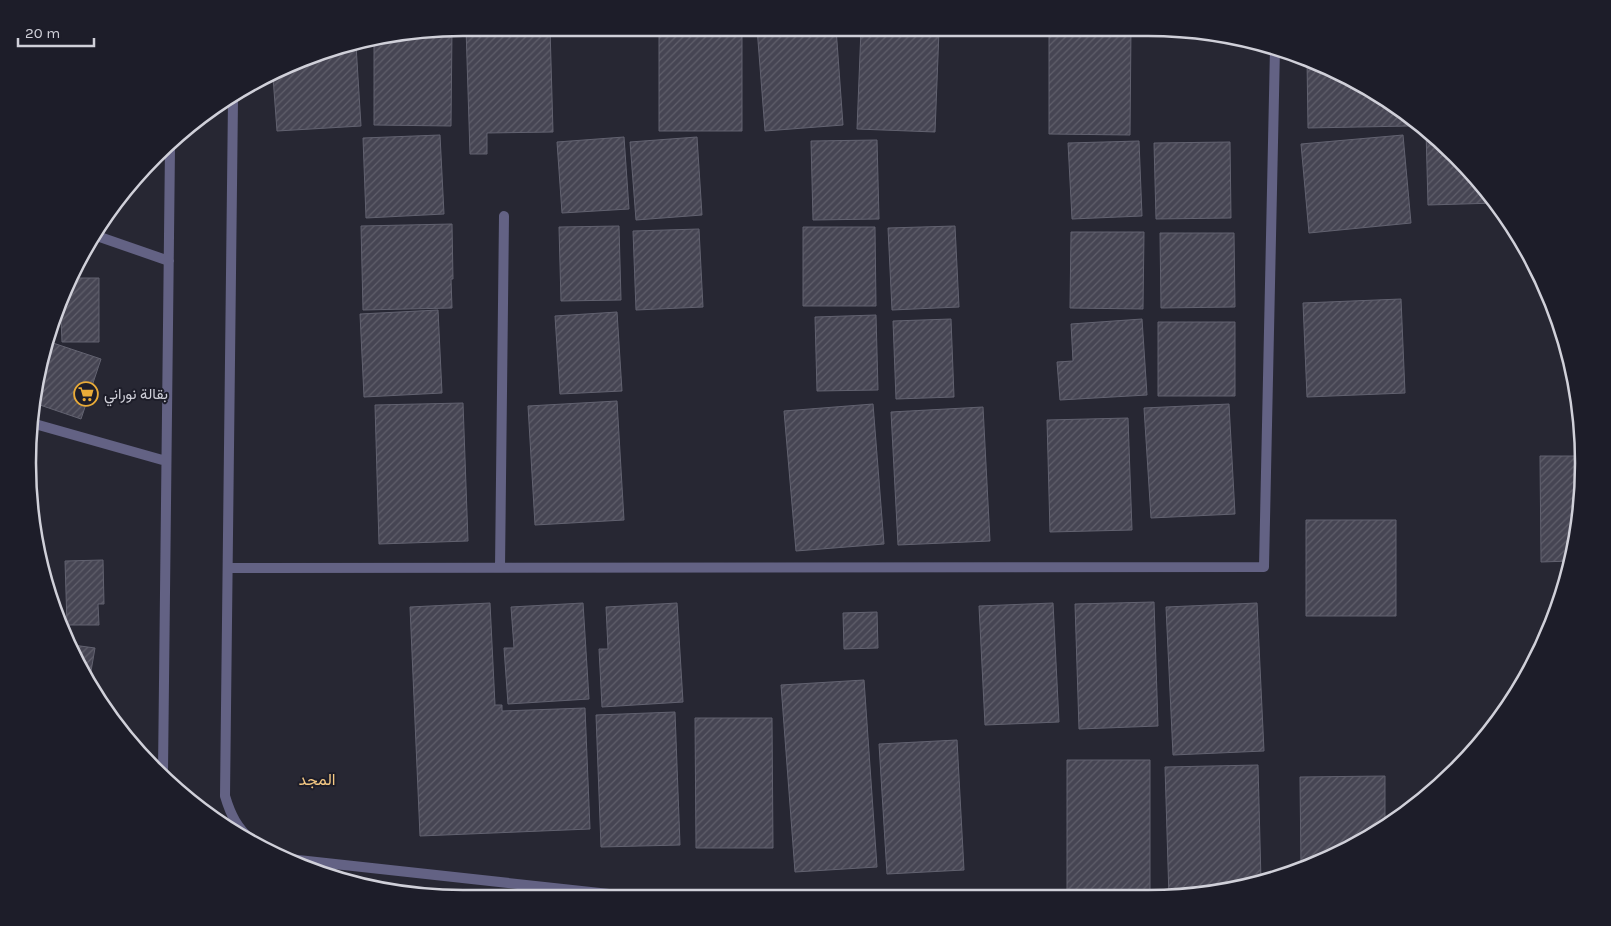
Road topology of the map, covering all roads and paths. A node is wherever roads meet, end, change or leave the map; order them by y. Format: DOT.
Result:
graph roads {
  1 [pos="1275,56"];
  2 [pos="233,104"];
  3 [pos="170,153"];
  4 [pos="504,216"];
  5 [pos="100,238"];
  6 [pos="169,261"];
  7 [pos="38,425"];
  8 [pos="166,461"];
  9 [pos="228,568"];
  10 [pos="500,568"];
  11 [pos="163,767"];
  12 [pos="239,826"];
  13 [pos="312,861"];
  14 [pos="573,890"];
  1 -- 10 [label="street"];
  2 -- 9 [label="street"];
  3 -- 6 [label="street"];
  4 -- 10 [label="street"];
  5 -- 6 [label="street"];
  6 -- 8 [label="street"];
  7 -- 8 [label="street"];
  8 -- 11 [label="street"];
  9 -- 10 [label="street"];
  9 -- 12 [label="street"];
  13 -- 14 [label="street"];
}
